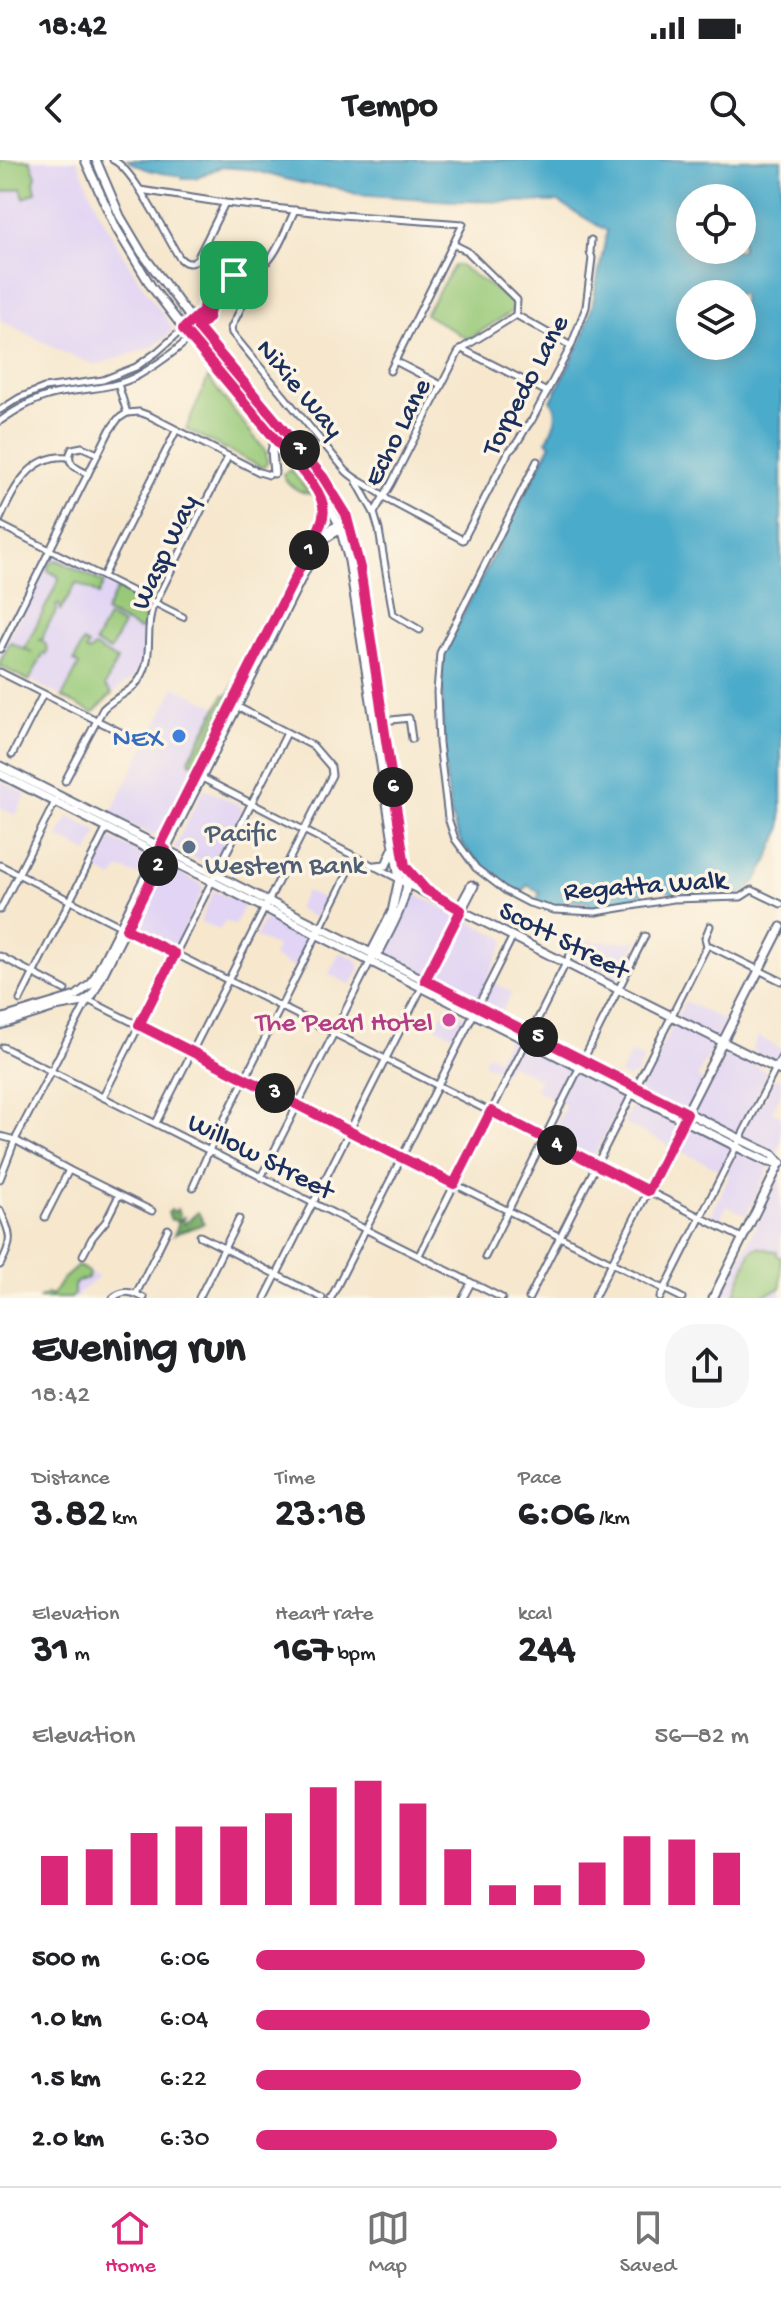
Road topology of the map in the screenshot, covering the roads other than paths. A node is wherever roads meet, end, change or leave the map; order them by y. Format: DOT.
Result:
graph roads {
  1 [pos="85,160"];
  2 [pos="96,160"];
  3 [pos="113,160"];
  4 [pos="140,190"];
  5 [pos="225,203"];
  6 [pos="295,210"];
  7 [pos="591,240"];
  8 [pos="453,244"];
  9 [pos="234,275"];
  10 [pos="516,315"];
  11 [pos="195,325"];
  12 [pos="183,329"];
  13 [pos="190,336"];
  14 [pos="571,346"];
  15 [pos="461,349"];
  16 [pos="395,361"];
  17 [pos="390,371"];
  18 [pos="118,384"];
  19 [pos="441,385"];
  20 [pos="547,392"];
  21 [pos="0,410"];
  22 [pos="127,413"];
  23 [pos="0,421"];
  24 [pos="176,431"];
  25 [pos="275,439"];
  26 [pos="98,454"];
  27 [pos="69,457"];
  28 [pos="228,457"];
  29 [pos="537,461"];
  30 [pos="88,474"];
  31 [pos="271,474"];
  32 [pos="354,478"];
  33 [pos="316,489"];
  34 [pos="384,496"];
  35 [pos="374,513"];
  36 [pos="0,519"];
  37 [pos="348,522"];
  38 [pos="0,525"];
  39 [pos="340,527"];
  40 [pos="50,549"];
  41 [pos="307,554"];
  42 [pos="103,576"];
  43 [pos="155,603"];
  44 [pos="183,617"];
  45 [pos="420,630"];
  46 [pos="0,649"];
  47 [pos="0,672"];
  48 [pos="43,694"];
  49 [pos="235,705"];
  50 [pos="96,720"];
  51 [pos="378,721"];
  52 [pos="287,733"];
  53 [pos="412,739"];
  54 [pos="140,742"];
  55 [pos="12,755"];
  56 [pos="2,773"];
  57 [pos="202,778"];
  58 [pos="65,781"];
  59 [pos="56,799"];
  60 [pos="251,803"];
  61 [pos="106,829"];
  62 [pos="304,830"];
  63 [pos="392,841"];
  64 [pos="161,852"];
  65 [pos="356,857"];
  66 [pos="0,865"];
  67 [pos="375,866"];
  68 [pos="405,866"];
  69 [pos="19,874"];
  70 [pos="214,878"];
  71 [pos="399,879"];
  72 [pos="407,884"];
  73 [pos="473,885"];
  74 [pos="433,896"];
  75 [pos="70,900"];
  76 [pos="266,904"];
  77 [pos="781,904"];
  78 [pos="0,910"];
  79 [pos="460,910"];
  80 [pos="710,926"];
  81 [pos="781,927"];
  82 [pos="124,928"];
  83 [pos="318,931"];
  84 [pos="513,936"];
  85 [pos="645,936"];
  86 [pos="575,945"];
  87 [pos="707,946"];
  88 [pos="175,954"];
  89 [pos="0,956"];
  90 [pos="372,958"];
  91 [pos="566,963"];
  92 [pos="760,970"];
  93 [pos="34,974"];
  94 [pos="228,979"];
  95 [pos="94,980"];
  96 [pos="781,981"];
  97 [pos="424,984"];
  98 [pos="619,989"];
  99 [pos="65,990"];
  100 [pos="20,1000"];
  101 [pos="88,1000"];
  102 [pos="281,1006"];
  103 [pos="476,1010"];
  104 [pos="671,1015"];
  105 [pos="0,1022"];
  106 [pos="139,1025"];
  107 [pos="333,1033"];
  108 [pos="528,1037"];
  109 [pos="723,1042"];
  110 [pos="3,1047"];
  111 [pos="192,1052"];
  112 [pos="781,1058"];
  113 [pos="385,1059"];
  114 [pos="581,1063"];
  115 [pos="778,1070"];
  116 [pos="51,1071"];
  117 [pos="245,1078"];
  118 [pos="438,1085"];
  119 [pos="633,1090"];
  120 [pos="103,1097"];
  121 [pos="297,1105"];
  122 [pos="491,1111"];
  123 [pos="685,1116"];
  124 [pos="156,1123"];
  125 [pos="349,1131"];
  126 [pos="0,1136"];
  127 [pos="543,1138"];
  128 [pos="15,1140"];
  129 [pos="738,1142"];
  130 [pos="209,1150"];
  131 [pos="402,1158"];
  132 [pos="781,1162"];
  133 [pos="595,1165"];
  134 [pos="69,1170"];
  135 [pos="261,1177"];
  136 [pos="0,1179"];
  137 [pos="454,1184"];
  138 [pos="193,1187"];
  139 [pos="648,1191"];
  140 [pos="119,1195"];
  141 [pos="313,1203"];
  142 [pos="0,1210"];
  143 [pos="152,1211"];
  144 [pos="507,1211"];
  145 [pos="45,1217"];
  146 [pos="700,1218"];
  147 [pos="239,1219"];
  148 [pos="168,1229"];
  149 [pos="366,1230"];
  150 [pos="200,1236"];
  151 [pos="559,1237"];
  152 [pos="742,1238"];
  153 [pos="225,1249"];
  154 [pos="83,1255"];
  155 [pos="419,1255"];
  156 [pos="485,1257"];
  157 [pos="612,1263"];
  158 [pos="0,1265"];
  159 [pos="277,1275"];
  160 [pos="471,1283"];
  161 [pos="664,1289"];
  162 [pos="136,1294"];
  163 [pos="113,1298"];
  164 [pos="144,1298"];
  165 [pos="199,1298"];
  166 [pos="265,1298"];
  167 [pos="322,1298"];
  168 [pos="331,1298"];
  169 [pos="463,1298"];
  170 [pos="502,1298"];
  171 [pos="529,1298"];
  172 [pos="594,1298"];
  173 [pos="660,1298"];
  174 [pos="682,1298"];
  175 [pos="713,1298"];
  1 -- 12 [label="main road"];
  2 -- 11 [label="main road"];
  3 -- 4 [label="street"];
  4 -- 5 [label="street"];
  4 -- 5 [label="street"];
  5 -- 6 [label="street"];
  6 -- 8 [label="street"];
  6 -- 9 [label="street"];
  7 -- 14 [label="street, Torpedo Lane"];
  8 -- 10 [label="street"];
  8 -- 16 [label="street"];
  9 -- 11 [label="street"];
  9 -- 32 [label="street, Nixie Way"];
  10 -- 14 [label="street"];
  10 -- 15 [label="street, Echo Lane"];
  11 -- 12 [label="street"];
  11 -- 13 [label="street"];
  11 -- 37 [label="main road"];
  12 -- 13 [label="main road"];
  12 -- 21 [label="street"];
  13 -- 18 [label="street"];
  13 -- 25 [label="main road"];
  14 -- 20 [label="street, Torpedo Lane"];
  15 -- 19 [label="street, Echo Lane"];
  15 -- 20 [label="street"];
  16 -- 17 [label="street"];
  16 -- 19 [label="street"];
  18 -- 22 [label="street"];
  18 -- 23 [label="street"];
  19 -- 34 [label="street, Echo Lane"];
  20 -- 34 [label="street, Torpedo Lane"];
  22 -- 24 [label="street"];
  22 -- 26 [label="street"];
  24 -- 28 [label="street"];
  24 -- 42 [label="street"];
  25 -- 31 [label="main road"];
  25 -- 33 [label="main road"];
  26 -- 27 [label="street"];
  26 -- 30 [label="street"];
  27 -- 30 [label="street"];
  27 -- 36 [label="street"];
  28 -- 31 [label="street"];
  28 -- 43 [label="street, Wasp Way"];
  29 -- 77 [label="street, Regatta Walk"];
  30 -- 40 [label="street"];
  32 -- 34 [label="street"];
  32 -- 35 [label="street"];
  33 -- 39 [label="main road"];
  33 -- 41 [label="main road"];
  34 -- 35 [label="street, Echo Lane"];
  35 -- 45 [label="street, Echo Lane"];
  37 -- 39 [label="main road"];
  37 -- 51 [label="main road"];
  38 -- 40 [label="street"];
  39 -- 41 [label="main road"];
  39 -- 49 [label="main road"];
  39 -- 51 [label="main road"];
  40 -- 42 [label="street"];
  40 -- 46 [label="street"];
  41 -- 49 [label="main road"];
  42 -- 43 [label="street"];
  43 -- 44 [label="street"];
  43 -- 50 [label="street, Wasp Way"];
  47 -- 48 [label="street"];
  48 -- 50 [label="street"];
  48 -- 55 [label="street"];
  49 -- 52 [label="street"];
  49 -- 57 [label="main road"];
  49 -- 64 [label="main road"];
  50 -- 54 [label="street"];
  50 -- 58 [label="street, Wasp Way"];
  51 -- 53 [label="street"];
  51 -- 63 [label="main road"];
  51 -- 68 [label="main road"];
  52 -- 60 [label="street"];
  52 -- 62 [label="street"];
  56 -- 59 [label="main road"];
  57 -- 60 [label="street, Scott Street"];
  57 -- 64 [label="main road"];
  59 -- 61 [label="main road"];
  59 -- 64 [label="main road"];
  59 -- 69 [label="street"];
  60 -- 62 [label="street, Scott Street"];
  60 -- 70 [label="street"];
  61 -- 64 [label="main road"];
  61 -- 75 [label="street"];
  62 -- 65 [label="street, Scott Street"];
  62 -- 76 [label="street"];
  63 -- 67 [label="main road"];
  63 -- 71 [label="main road"];
  64 -- 70 [label="main road"];
  64 -- 82 [label="main road"];
  65 -- 67 [label="street, Scott Street"];
  65 -- 83 [label="street"];
  66 -- 69 [label="street"];
  67 -- 71 [label="street, Scott Street"];
  68 -- 72 [label="main road"];
  68 -- 74 [label="main road"];
  69 -- 75 [label="street"];
  69 -- 78 [label="street"];
  70 -- 76 [label="main road"];
  70 -- 88 [label="street"];
  71 -- 72 [label="main road, Scott Street"];
  71 -- 90 [label="main road"];
  72 -- 74 [label="main road, Scott Street"];
  72 -- 90 [label="main road"];
  73 -- 79 [label="street"];
  74 -- 79 [label="main road, Scott Street"];
  75 -- 82 [label="street"];
  75 -- 93 [label="street"];
  76 -- 83 [label="main road"];
  76 -- 94 [label="street"];
  79 -- 84 [label="main road, Scott Street"];
  79 -- 97 [label="street"];
  80 -- 87 [label="street"];
  81 -- 92 [label="main road"];
  82 -- 88 [label="street"];
  82 -- 95 [label="main road"];
  82 -- 101 [label="main road"];
  83 -- 90 [label="main road"];
  83 -- 102 [label="street"];
  84 -- 91 [label="main road, Scott Street"];
  84 -- 103 [label="street"];
  85 -- 98 [label="street"];
  86 -- 91 [label="street"];
  87 -- 92 [label="street"];
  87 -- 104 [label="street"];
  88 -- 94 [label="street"];
  88 -- 106 [label="street"];
  89 -- 93 [label="street"];
  90 -- 97 [label="main road"];
  90 -- 107 [label="street"];
  91 -- 98 [label="main road, Scott Street"];
  91 -- 108 [label="street"];
  92 -- 96 [label="street"];
  92 -- 109 [label="main road"];
  93 -- 99 [label="street"];
  93 -- 100 [label="street"];
  94 -- 102 [label="street"];
  94 -- 111 [label="street"];
  95 -- 101 [label="main road"];
  95 -- 105 [label="main road"];
  97 -- 103 [label="main road"];
  97 -- 113 [label="street"];
  98 -- 104 [label="main road, Scott Street"];
  98 -- 114 [label="street"];
  101 -- 105 [label="main road"];
  101 -- 106 [label="street"];
  101 -- 116 [label="street"];
  102 -- 107 [label="street"];
  102 -- 117 [label="street"];
  103 -- 108 [label="main road"];
  103 -- 118 [label="street"];
  104 -- 109 [label="main road, Scott Street"];
  104 -- 119 [label="street"];
  106 -- 111 [label="street"];
  106 -- 120 [label="street"];
  107 -- 113 [label="street"];
  107 -- 121 [label="street"];
  108 -- 114 [label="main road"];
  108 -- 122 [label="street"];
  109 -- 115 [label="main road, Scott Street"];
  109 -- 123 [label="main road"];
  110 -- 116 [label="street, Willow Street"];
  111 -- 117 [label="street"];
  111 -- 124 [label="street"];
  112 -- 115 [label="street"];
  113 -- 118 [label="street"];
  113 -- 125 [label="street"];
  114 -- 119 [label="main road"];
  114 -- 127 [label="street"];
  115 -- 129 [label="street"];
  116 -- 120 [label="street, Willow Street"];
  116 -- 128 [label="street"];
  117 -- 121 [label="street"];
  117 -- 130 [label="street"];
  118 -- 122 [label="street"];
  118 -- 131 [label="street"];
  119 -- 123 [label="main road"];
  119 -- 133 [label="street"];
  120 -- 124 [label="street, Willow Street"];
  121 -- 125 [label="street"];
  121 -- 135 [label="street"];
  122 -- 127 [label="street"];
  122 -- 137 [label="street"];
  123 -- 129 [label="main road"];
  123 -- 139 [label="street"];
  124 -- 130 [label="street, Willow Street"];
  125 -- 131 [label="street"];
  125 -- 141 [label="street"];
  126 -- 128 [label="street"];
  127 -- 133 [label="street"];
  127 -- 144 [label="street"];
  128 -- 134 [label="street"];
  128 -- 136 [label="street"];
  129 -- 132 [label="main road"];
  129 -- 146 [label="street"];
  130 -- 135 [label="street, Willow Street"];
  130 -- 138 [label="street"];
  131 -- 137 [label="street"];
  131 -- 149 [label="street"];
  132 -- 152 [label="main road"];
  133 -- 139 [label="street"];
  133 -- 151 [label="street"];
  134 -- 140 [label="street"];
  134 -- 145 [label="street"];
  135 -- 141 [label="street, Willow Street"];
  137 -- 144 [label="street"];
  137 -- 155 [label="street"];
  139 -- 146 [label="street"];
  139 -- 157 [label="street"];
  140 -- 143 [label="street"];
  140 -- 154 [label="street"];
  141 -- 149 [label="street, Willow Street"];
  141 -- 159 [label="street"];
  142 -- 158 [label="street"];
  144 -- 151 [label="street"];
  144 -- 156 [label="street"];
  146 -- 152 [label="street"];
  146 -- 161 [label="street"];
  147 -- 153 [label="street"];
  148 -- 162 [label="street"];
  149 -- 155 [label="street, Willow Street"];
  149 -- 168 [label="street"];
  150 -- 153 [label="street"];
  151 -- 157 [label="street"];
  151 -- 171 [label="street"];
  152 -- 175 [label="main road"];
  153 -- 159 [label="street"];
  153 -- 165 [label="street"];
  155 -- 160 [label="street, Willow Street"];
  157 -- 161 [label="street"];
  157 -- 172 [label="street"];
  159 -- 166 [label="street"];
  159 -- 167 [label="street"];
  160 -- 169 [label="street"];
  160 -- 170 [label="street, Willow Street"];
  161 -- 173 [label="street"];
  161 -- 174 [label="street"];
  162 -- 163 [label="street"];
  162 -- 164 [label="street"];
}
